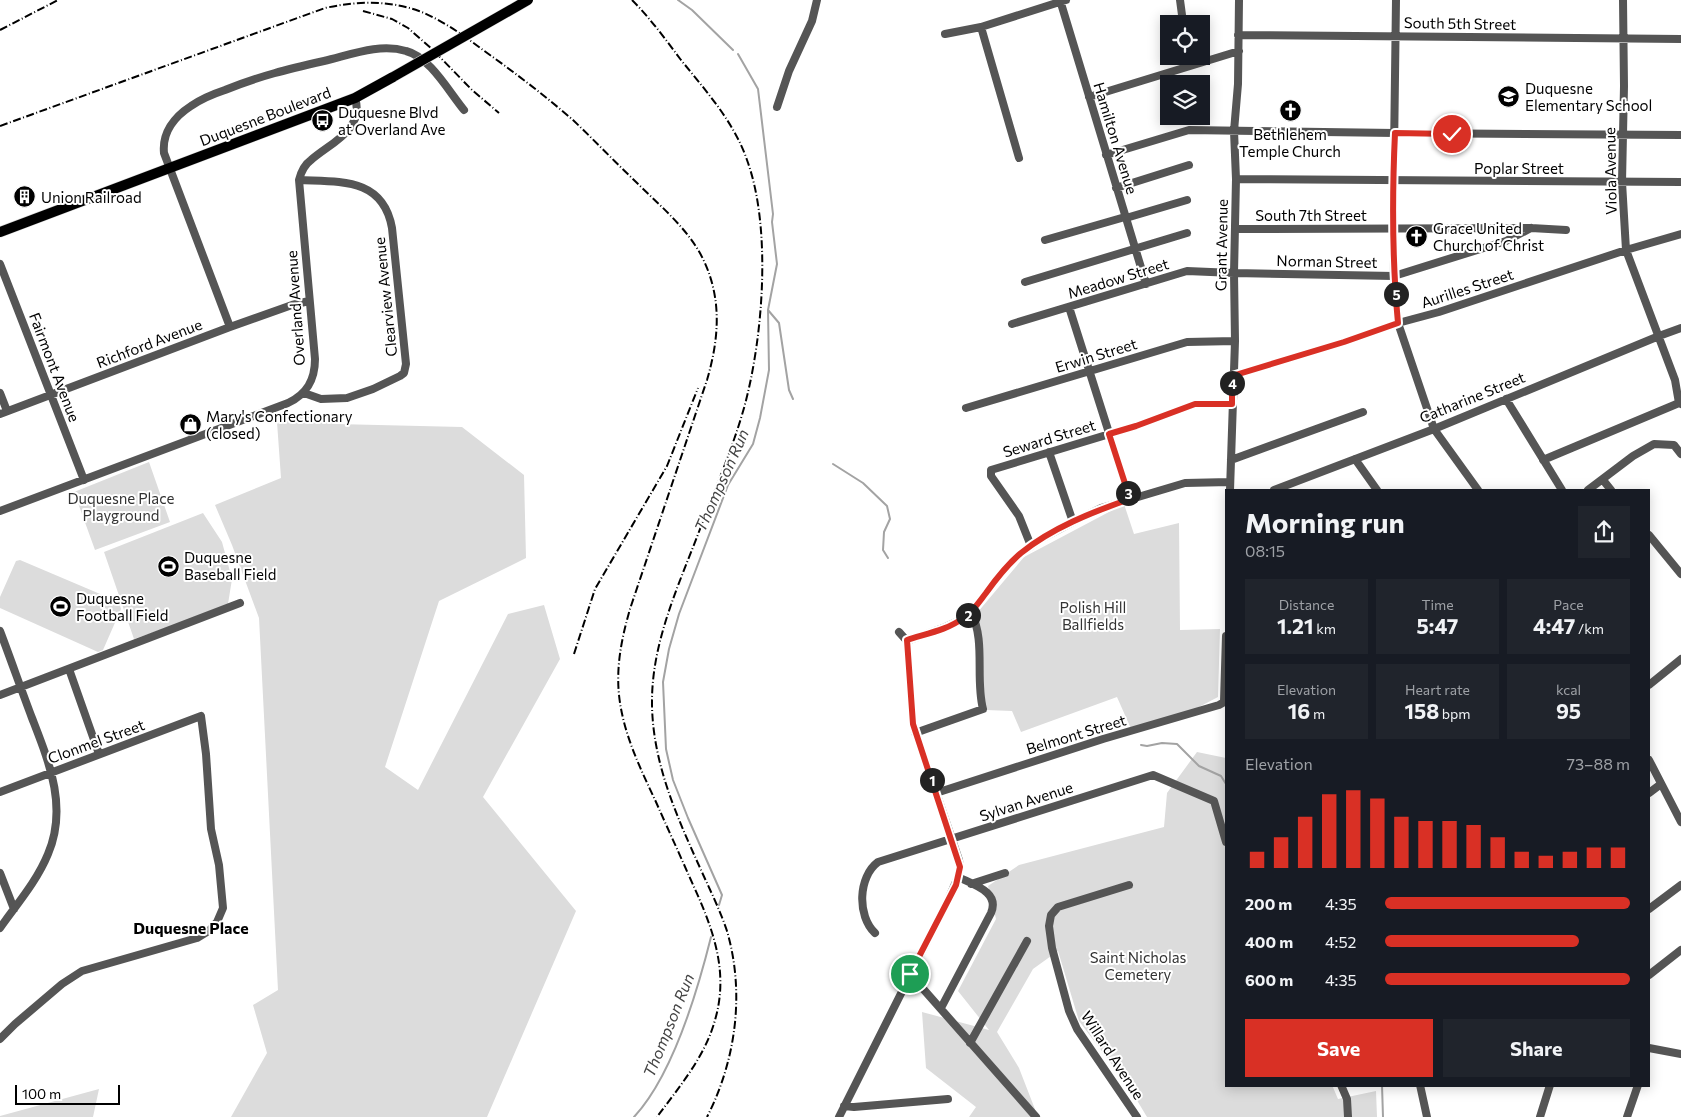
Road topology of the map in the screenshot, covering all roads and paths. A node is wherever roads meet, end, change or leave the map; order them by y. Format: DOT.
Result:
graph roads {
  1 [pos="528,0"];
  2 [pos="817,0"];
  3 [pos="1180,0"];
  4 [pos="1239,0"];
  5 [pos="1396,0"];
  6 [pos="1623,0"];
  7 [pos="1062,1"];
  8 [pos="1182,15"];
  9 [pos="981,26"];
  10 [pos="945,34"];
  11 [pos="1238,35"];
  12 [pos="1396,37"];
  13 [pos="1623,38"];
  14 [pos="1681,39"];
  15 [pos="1239,52"];
  16 [pos="1089,97"];
  17 [pos="355,98"];
  18 [pos="777,108"];
  19 [pos="464,110"];
  20 [pos="1234,131"];
  21 [pos="1395,133"];
  22 [pos="1681,135"];
  23 [pos="1623,136"];
  24 [pos="1106,155"];
  25 [pos="1019,158"];
  26 [pos="1189,165"];
  27 [pos="169,169"];
  28 [pos="1236,179"];
  29 [pos="299,180"];
  30 [pos="1393,180"];
  31 [pos="1622,182"];
  32 [pos="1681,182"];
  33 [pos="1116,188"];
  34 [pos="1187,200"];
  35 [pos="1126,218"];
  36 [pos="1531,228"];
  37 [pos="1236,229"];
  38 [pos="1393,229"];
  39 [pos="1566,230"];
  40 [pos="0,232"];
  41 [pos="1187,233"];
  42 [pos="1681,234"];
  43 [pos="1045,240"];
  44 [pos="1136,249"];
  45 [pos="1626,250"];
  46 [pos="0,264"];
  47 [pos="1234,273"];
  48 [pos="1394,276"];
  49 [pos="1026,282"];
  50 [pos="1146,284"];
  51 [pos="309,301"];
  52 [pos="1069,307"];
  53 [pos="1398,323"];
  54 [pos="1012,324"];
  55 [pos="230,327"];
  56 [pos="1681,328"];
  57 [pos="1659,336"];
  58 [pos="1235,341"];
  59 [pos="1089,371"];
  60 [pos="1232,376"];
  61 [pos="0,393"];
  62 [pos="304,393"];
  63 [pos="51,395"];
  64 [pos="1506,399"];
  65 [pos="1232,404"];
  66 [pos="1680,404"];
  67 [pos="966,408"];
  68 [pos="1363,412"];
  69 [pos="3,413"];
  70 [pos="1434,428"];
  71 [pos="1109,434"];
  72 [pos="1049,452"];
  73 [pos="1681,454"];
  74 [pos="1355,459"];
  75 [pos="1231,460"];
  76 [pos="1543,460"];
  77 [pos="84,480"];
  78 [pos="1603,480"];
  79 [pos="1230,486"];
  80 [pos="1277,489"];
  81 [pos="1376,489"];
  82 [pos="1477,489"];
  83 [pos="1561,489"];
  84 [pos="1590,489"];
  85 [pos="1610,489"];
  86 [pos="1130,499"];
  87 [pos="0,511"];
  88 [pos="1073,522"];
  89 [pos="1650,536"];
  90 [pos="1031,546"];
  91 [pos="1681,574"];
  92 [pos="240,603"];
  93 [pos="971,612"];
  94 [pos="0,631"];
  95 [pos="899,632"];
  96 [pos="907,640"];
  97 [pos="1681,659"];
  98 [pos="69,669"];
  99 [pos="1650,684"];
  100 [pos="21,687"];
  101 [pos="0,695"];
  102 [pos="1225,701"];
  103 [pos="915,733"];
  104 [pos="99,754"];
  105 [pos="1650,762"];
  106 [pos="52,772"];
  107 [pos="1661,784"];
  108 [pos="0,792"];
  109 [pos="1650,792"];
  110 [pos="936,793"];
  111 [pos="1681,822"];
  112 [pos="952,839"];
  113 [pos="1225,839"];
  114 [pos="0,873"];
  115 [pos="1005,873"];
  116 [pos="958,877"];
  117 [pos="971,884"];
  118 [pos="1129,885"];
  119 [pos="1681,885"];
  120 [pos="1650,908"];
  121 [pos="14,909"];
  122 [pos="0,928"];
  123 [pos="876,932"];
  124 [pos="1027,941"];
  125 [pos="1681,950"];
  126 [pos="910,974"];
  127 [pos="1650,974"];
  128 [pos="942,1008"];
  129 [pos="0,1039"];
  130 [pos="970,1043"];
  131 [pos="1650,1049"];
  132 [pos="1681,1054"];
  133 [pos="1342,1087"];
  134 [pos="1420,1087"];
  135 [pos="1549,1087"];
  136 [pos="1637,1087"];
  137 [pos="948,1099"];
  138 [pos="844,1106"];
  139 [pos="839,1117"];
  140 [pos="1036,1117"];
  141 [pos="1137,1117"];
  142 [pos="1348,1117"];
  143 [pos="1427,1117"];
  144 [pos="1540,1117"];
  145 [pos="1627,1117"];
  1 -- 17 [label="main road, Duquesne Boulevard, bridge"];
  2 -- 18 [label="street"];
  3 -- 8 [label="street"];
  4 -- 11 [label="street, Grant Avenue"];
  5 -- 12 [label="street"];
  6 -- 13 [label="street, Viola Avenue"];
  7 -- 9 [label="street"];
  7 -- 16 [label="street, Hamilton Avenue"];
  9 -- 10 [label="street"];
  9 -- 25 [label="street"];
  11 -- 12 [label="street, South 5th Street"];
  11 -- 15 [label="street, Grant Avenue"];
  12 -- 13 [label="street, South 5th Street"];
  12 -- 21 [label="street"];
  13 -- 14 [label="street, South 5th Street"];
  13 -- 23 [label="street, Viola Avenue"];
  15 -- 16 [label="street"];
  15 -- 20 [label="street, Grant Avenue"];
  16 -- 24 [label="street, Hamilton Avenue"];
  17 -- 27 [label="main road, Duquesne Boulevard"];
  17 -- 29 [label="street"];
  19 -- 27 [label="street"];
  20 -- 21 [label="street"];
  20 -- 24 [label="street"];
  20 -- 28 [label="street, Grant Avenue"];
  21 -- 23 [label="street"];
  21 -- 30 [label="street"];
  22 -- 23 [label="street"];
  23 -- 31 [label="street, Viola Avenue"];
  24 -- 33 [label="street, Hamilton Avenue"];
  26 -- 33 [label="street"];
  27 -- 40 [label="main road, Duquesne Boulevard"];
  27 -- 55 [label="street"];
  28 -- 30 [label="street, Poplar Street"];
  28 -- 37 [label="street, Grant Avenue"];
  29 -- 51 [label="street, Overland Avenue"];
  29 -- 62 [label="street, Clearview Avenue"];
  30 -- 31 [label="street, Poplar Street"];
  30 -- 38 [label="street"];
  31 -- 32 [label="street, Poplar Street"];
  31 -- 45 [label="street, Viola Avenue"];
  33 -- 35 [label="street, Hamilton Avenue"];
  34 -- 35 [label="street"];
  35 -- 43 [label="street"];
  35 -- 44 [label="street, Hamilton Avenue"];
  36 -- 38 [label="street, South 7th Street"];
  36 -- 39 [label="street, South 7th Street"];
  36 -- 48 [label="street, Norman Street"];
  37 -- 38 [label="street, South 7th Street"];
  37 -- 47 [label="street, Grant Avenue"];
  38 -- 48 [label="street"];
  41 -- 44 [label="street"];
  42 -- 45 [label="street, Aurilles Street"];
  44 -- 49 [label="street"];
  44 -- 50 [label="street, Hamilton Avenue"];
  45 -- 53 [label="street, Aurilles Street"];
  45 -- 57 [label="street, Viola Avenue"];
  46 -- 63 [label="street, Fairmont Avenue"];
  47 -- 48 [label="street, Norman Street"];
  47 -- 50 [label="street, Meadow Street"];
  47 -- 58 [label="street, Grant Avenue"];
  48 -- 53 [label="street"];
  50 -- 52 [label="street, Meadow Street"];
  51 -- 55 [label="street, Richford Avenue"];
  51 -- 62 [label="street, Overland Avenue"];
  52 -- 54 [label="street, Meadow Street"];
  52 -- 59 [label="street"];
  53 -- 60 [label="street, Aurilles Street"];
  53 -- 70 [label="street"];
  55 -- 63 [label="street, Richford Avenue"];
  56 -- 57 [label="street, Catharine Street"];
  57 -- 64 [label="street, Catharine Street"];
  57 -- 66 [label="street, Viola Avenue"];
  58 -- 59 [label="street, Erwin Street"];
  58 -- 60 [label="street, Grant Avenue"];
  59 -- 67 [label="street, Erwin Street"];
  59 -- 71 [label="street"];
  60 -- 65 [label="street, Grant Avenue"];
  61 -- 69 [label="street"];
  62 -- 77 [label="street"];
  63 -- 69 [label="street, Richford Avenue"];
  63 -- 77 [label="street, Fairmont Avenue"];
  64 -- 70 [label="street, Catharine Street"];
  64 -- 76 [label="street"];
  65 -- 71 [label="street, Seward Street"];
  65 -- 75 [label="street, Grant Avenue"];
  66 -- 76 [label="street"];
  68 -- 75 [label="street"];
  70 -- 74 [label="street, Catharine Street"];
  70 -- 82 [label="street"];
  71 -- 72 [label="street, Seward Street"];
  71 -- 86 [label="street"];
  72 -- 88 [label="street"];
  72 -- 90 [label="street, Seward Street"];
  73 -- 78 [label="street"];
  74 -- 80 [label="street, Catharine Street"];
  74 -- 81 [label="street"];
  75 -- 79 [label="street, Grant Avenue"];
  76 -- 83 [label="street"];
  77 -- 87 [label="street"];
  78 -- 84 [label="street"];
  78 -- 85 [label="street"];
  79 -- 86 [label="street"];
  86 -- 88 [label="street"];
  88 -- 90 [label="street"];
  89 -- 91 [label="street"];
  90 -- 93 [label="street"];
  92 -- 98 [label="street"];
  93 -- 96 [label="street"];
  93 -- 103 [label="street"];
  94 -- 100 [label="street"];
  95 -- 96 [label="street"];
  96 -- 103 [label="street"];
  97 -- 99 [label="street"];
  98 -- 100 [label="street"];
  98 -- 104 [label="street"];
  100 -- 101 [label="street"];
  100 -- 106 [label="street"];
  102 -- 110 [label="street, Belmont Street"];
  103 -- 110 [label="street"];
  104 -- 106 [label="street, Clonmel Street"];
  104 -- 129 [label="street, Clonmel Street"];
  105 -- 107 [label="street"];
  106 -- 108 [label="street, Clonmel Street"];
  106 -- 121 [label="street"];
  107 -- 109 [label="street"];
  107 -- 111 [label="street"];
  110 -- 112 [label="street"];
  112 -- 113 [label="street, Sylvan Avenue"];
  112 -- 116 [label="street"];
  112 -- 123 [label="street, Sylvan Avenue"];
  114 -- 121 [label="street"];
  115 -- 117 [label="street"];
  116 -- 117 [label="street"];
  116 -- 126 [label="street"];
  117 -- 128 [label="street"];
  118 -- 141 [label="street, Willard Avenue"];
  119 -- 120 [label="street"];
  121 -- 122 [label="street"];
  124 -- 130 [label="street"];
  125 -- 127 [label="street"];
  126 -- 128 [label="street"];
  126 -- 138 [label="street"];
  128 -- 130 [label="street"];
  130 -- 140 [label="street"];
  131 -- 132 [label="street"];
  133 -- 142 [label="street"];
  134 -- 143 [label="street"];
  135 -- 144 [label="street"];
  136 -- 145 [label="street"];
  137 -- 138 [label="street"];
  138 -- 139 [label="street"];
}
